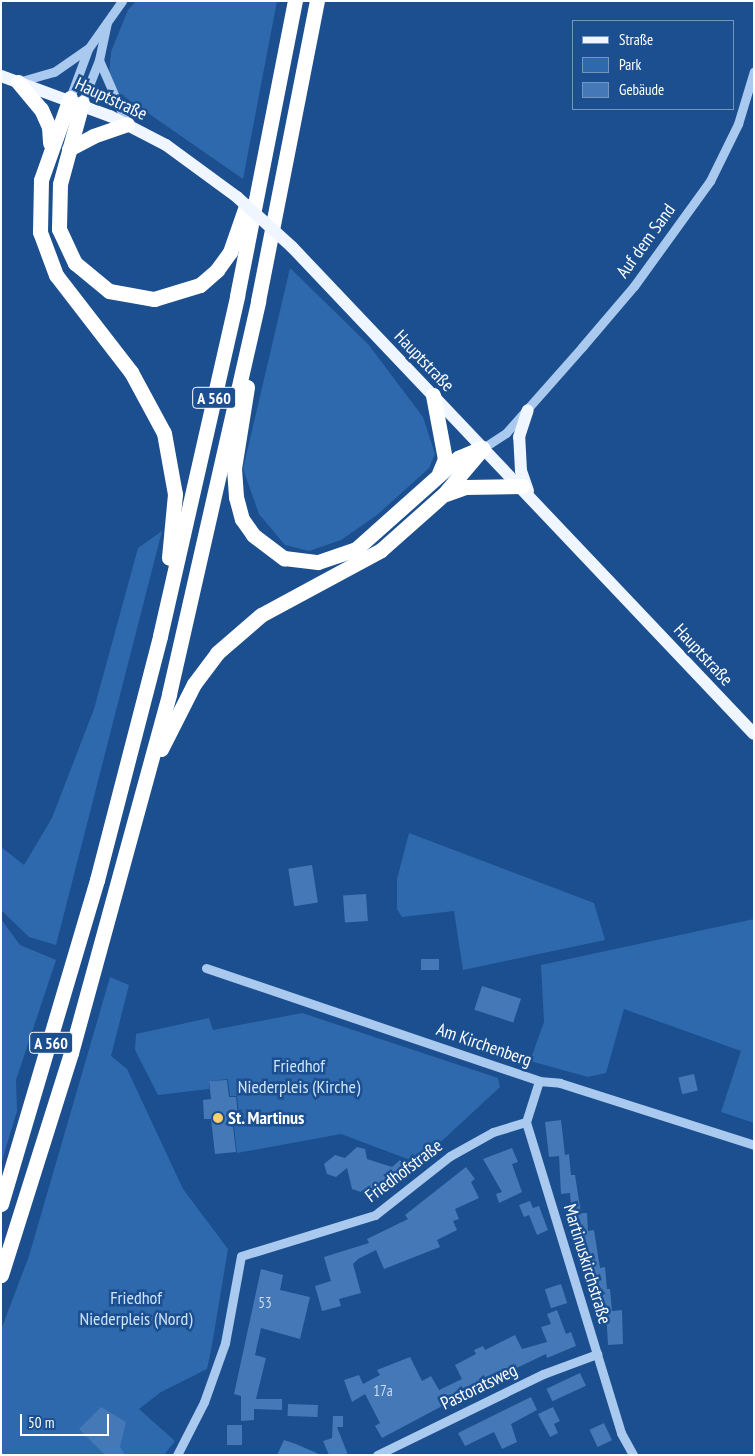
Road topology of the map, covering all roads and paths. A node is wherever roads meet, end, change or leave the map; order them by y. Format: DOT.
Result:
graph roads {
  1 [pos="122,1"];
  2 [pos="295,1"];
  3 [pos="317,1"];
  4 [pos="107,23"];
  5 [pos="88,49"];
  6 [pos="99,60"];
  7 [pos="754,71"];
  8 [pos="1,76"];
  9 [pos="18,82"];
  10 [pos="76,101"];
  11 [pos="127,124"];
  12 [pos="50,146"];
  13 [pos="69,150"];
  14 [pos="264,159"];
  15 [pos="245,363"];
  16 [pos="432,395"];
  17 [pos="528,410"];
  18 [pos="483,448"];
  19 [pos="439,474"];
  20 [pos="526,491"];
  21 [pos="444,494"];
  22 [pos="160,636"];
  23 [pos="754,734"];
  24 [pos="147,777"];
  25 [pos="206,968"];
  26 [pos="539,1081"];
  27 [pos="526,1122"];
  28 [pos="754,1145"];
  29 [pos="1,1204"];
  30 [pos="1,1276"];
  31 [pos="597,1354"];
  32 [pos="177,1455"];
  33 [pos="377,1455"];
  34 [pos="633,1455"];
  1 -- 4 [label="street"];
  2 -- 14 [label="highway, A 560"];
  3 -- 15 [label="highway, A 560"];
  4 -- 5 [label="street"];
  4 -- 6 [label="street"];
  5 -- 9 [label="street, Hauptstraße"];
  5 -- 10 [label="street"];
  6 -- 10 [label="street"];
  6 -- 11 [label="street"];
  7 -- 17 [label="street, Auf dem Sand"];
  8 -- 9 [label="main road, Hauptstraße"];
  9 -- 10 [label="main road, Hauptstraße"];
  9 -- 12 [label="highway"];
  10 -- 11 [label="main road, Hauptstraße"];
  10 -- 12 [label="highway"];
  10 -- 13 [label="highway"];
  11 -- 13 [label="highway"];
  11 -- 16 [label="main road, Hauptstraße, bridge"];
  12 -- 22 [label="highway"];
  13 -- 14 [label="highway"];
  14 -- 22 [label="highway, A 560"];
  15 -- 19 [label="highway"];
  15 -- 24 [label="highway, A 560"];
  16 -- 18 [label="main road, Hauptstraße"];
  16 -- 19 [label="highway"];
  17 -- 18 [label="street, Auf dem Sand"];
  17 -- 20 [label="main road"];
  18 -- 19 [label="highway"];
  18 -- 20 [label="main road, Hauptstraße"];
  18 -- 21 [label="highway"];
  20 -- 21 [label="highway"];
  20 -- 23 [label="main road, Hauptstraße"];
  21 -- 24 [label="highway"];
  22 -- 29 [label="highway, A 560"];
  24 -- 30 [label="highway, A 560"];
  25 -- 26 [label="street, Am Kirchenberg"];
  26 -- 27 [label="street"];
  26 -- 28 [label="street, Am Kirchenberg"];
  27 -- 31 [label="street, Martinuskirchstraße"];
  27 -- 32 [label="street, Friedhofstraße"];
  31 -- 33 [label="street, Pastoratsweg"];
  31 -- 34 [label="street, Martinuskirchstraße"];
}
